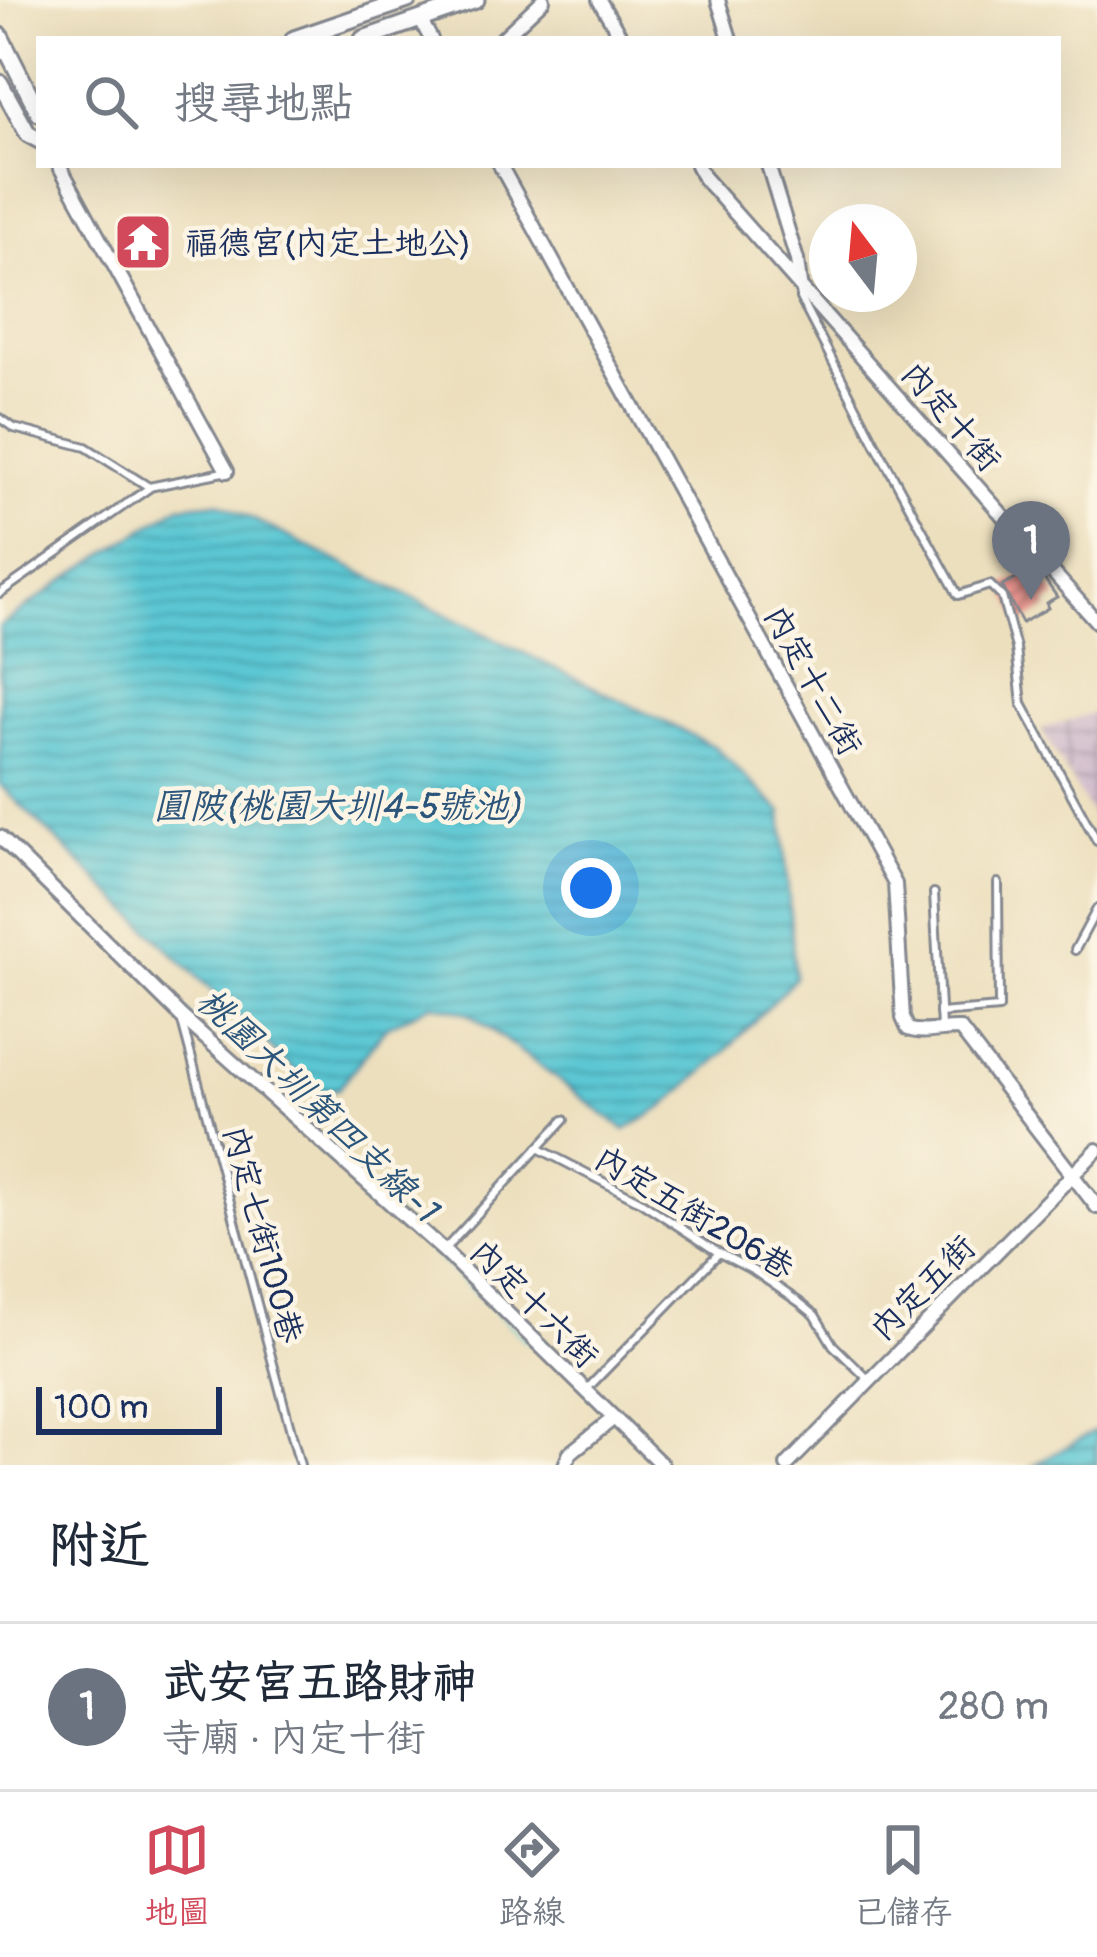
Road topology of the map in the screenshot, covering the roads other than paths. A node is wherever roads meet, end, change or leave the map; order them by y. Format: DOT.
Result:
graph roads {
  1 [pos="409,0"];
  2 [pos="476,0"];
  3 [pos="543,0"];
  4 [pos="599,0"];
  5 [pos="718,0"];
  6 [pos="420,19"];
  7 [pos="324,34"];
  8 [pos="0,36"];
  9 [pos="372,36"];
  10 [pos="429,36"];
  11 [pos="505,36"];
  12 [pos="620,36"];
  13 [pos="729,36"];
  14 [pos="0,82"];
  15 [pos="36,107"];
  16 [pos="36,138"];
  17 [pos="61,168"];
  18 [pos="502,168"];
  19 [pos="699,168"];
  20 [pos="770,168"];
  21 [pos="800,285"];
  22 [pos="0,418"];
  23 [pos="227,471"];
  24 [pos="149,488"];
  25 [pos="0,593"];
  26 [pos="1097,622"];
  27 [pos="0,837"];
  28 [pos="1097,841"];
  29 [pos="998,884"];
  30 [pos="934,893"];
  31 [pos="1097,909"];
  32 [pos="1075,950"];
  33 [pos="940,1012"];
  34 [pos="181,1016"];
  35 [pos="941,1028"];
  36 [pos="564,1120"];
  37 [pos="538,1148"];
  38 [pos="1097,1150"];
  39 [pos="1073,1176"];
  40 [pos="1097,1207"];
  41 [pos="444,1251"];
  42 [pos="719,1252"];
  43 [pos="868,1379"];
  44 [pos="585,1392"];
  45 [pos="614,1418"];
  46 [pos="301,1465"];
  47 [pos="566,1465"];
  48 [pos="662,1465"];
  49 [pos="787,1465"];
  1 -- 6 [label="street"];
  1 -- 7 [label="street"];
  2 -- 6 [label="street"];
  3 -- 11 [label="street"];
  4 -- 12 [label="street"];
  5 -- 13 [label="street"];
  6 -- 9 [label="street"];
  6 -- 10 [label="street"];
  8 -- 15 [label="street"];
  14 -- 16 [label="street"];
  17 -- 23 [label="street"];
  18 -- 35 [label="street, 內定十二街"];
  19 -- 21 [label="street"];
  20 -- 21 [label="street, 內定十街"];
  21 -- 26 [label="street, 內定十街"];
  21 -- 28 [label="lane"];
  22 -- 24 [label="lane"];
  23 -- 24 [label="lane"];
  24 -- 25 [label="lane"];
  27 -- 34 [label="street, 內定十六街"];
  29 -- 33 [label="lane"];
  30 -- 33 [label="lane"];
  31 -- 32 [label="lane"];
  33 -- 35 [label="lane"];
  34 -- 41 [label="street, 內定十六街"];
  34 -- 46 [label="lane, 內定七街100巷"];
  35 -- 39 [label="street, 內定十二街"];
  36 -- 37 [label="lane"];
  37 -- 41 [label="lane"];
  37 -- 42 [label="lane, 內定五街206巷"];
  38 -- 39 [label="street, 內定五街"];
  39 -- 40 [label="street, 內定十二街"];
  39 -- 43 [label="street, 內定五街"];
  41 -- 44 [label="street, 內定十六街"];
  42 -- 43 [label="lane, 內定五街206巷"];
  42 -- 44 [label="lane"];
  43 -- 49 [label="street, 內定五街"];
  44 -- 45 [label="street, 內定十六街"];
  45 -- 47 [label="street"];
  45 -- 48 [label="street, 內定十六街"];
}
